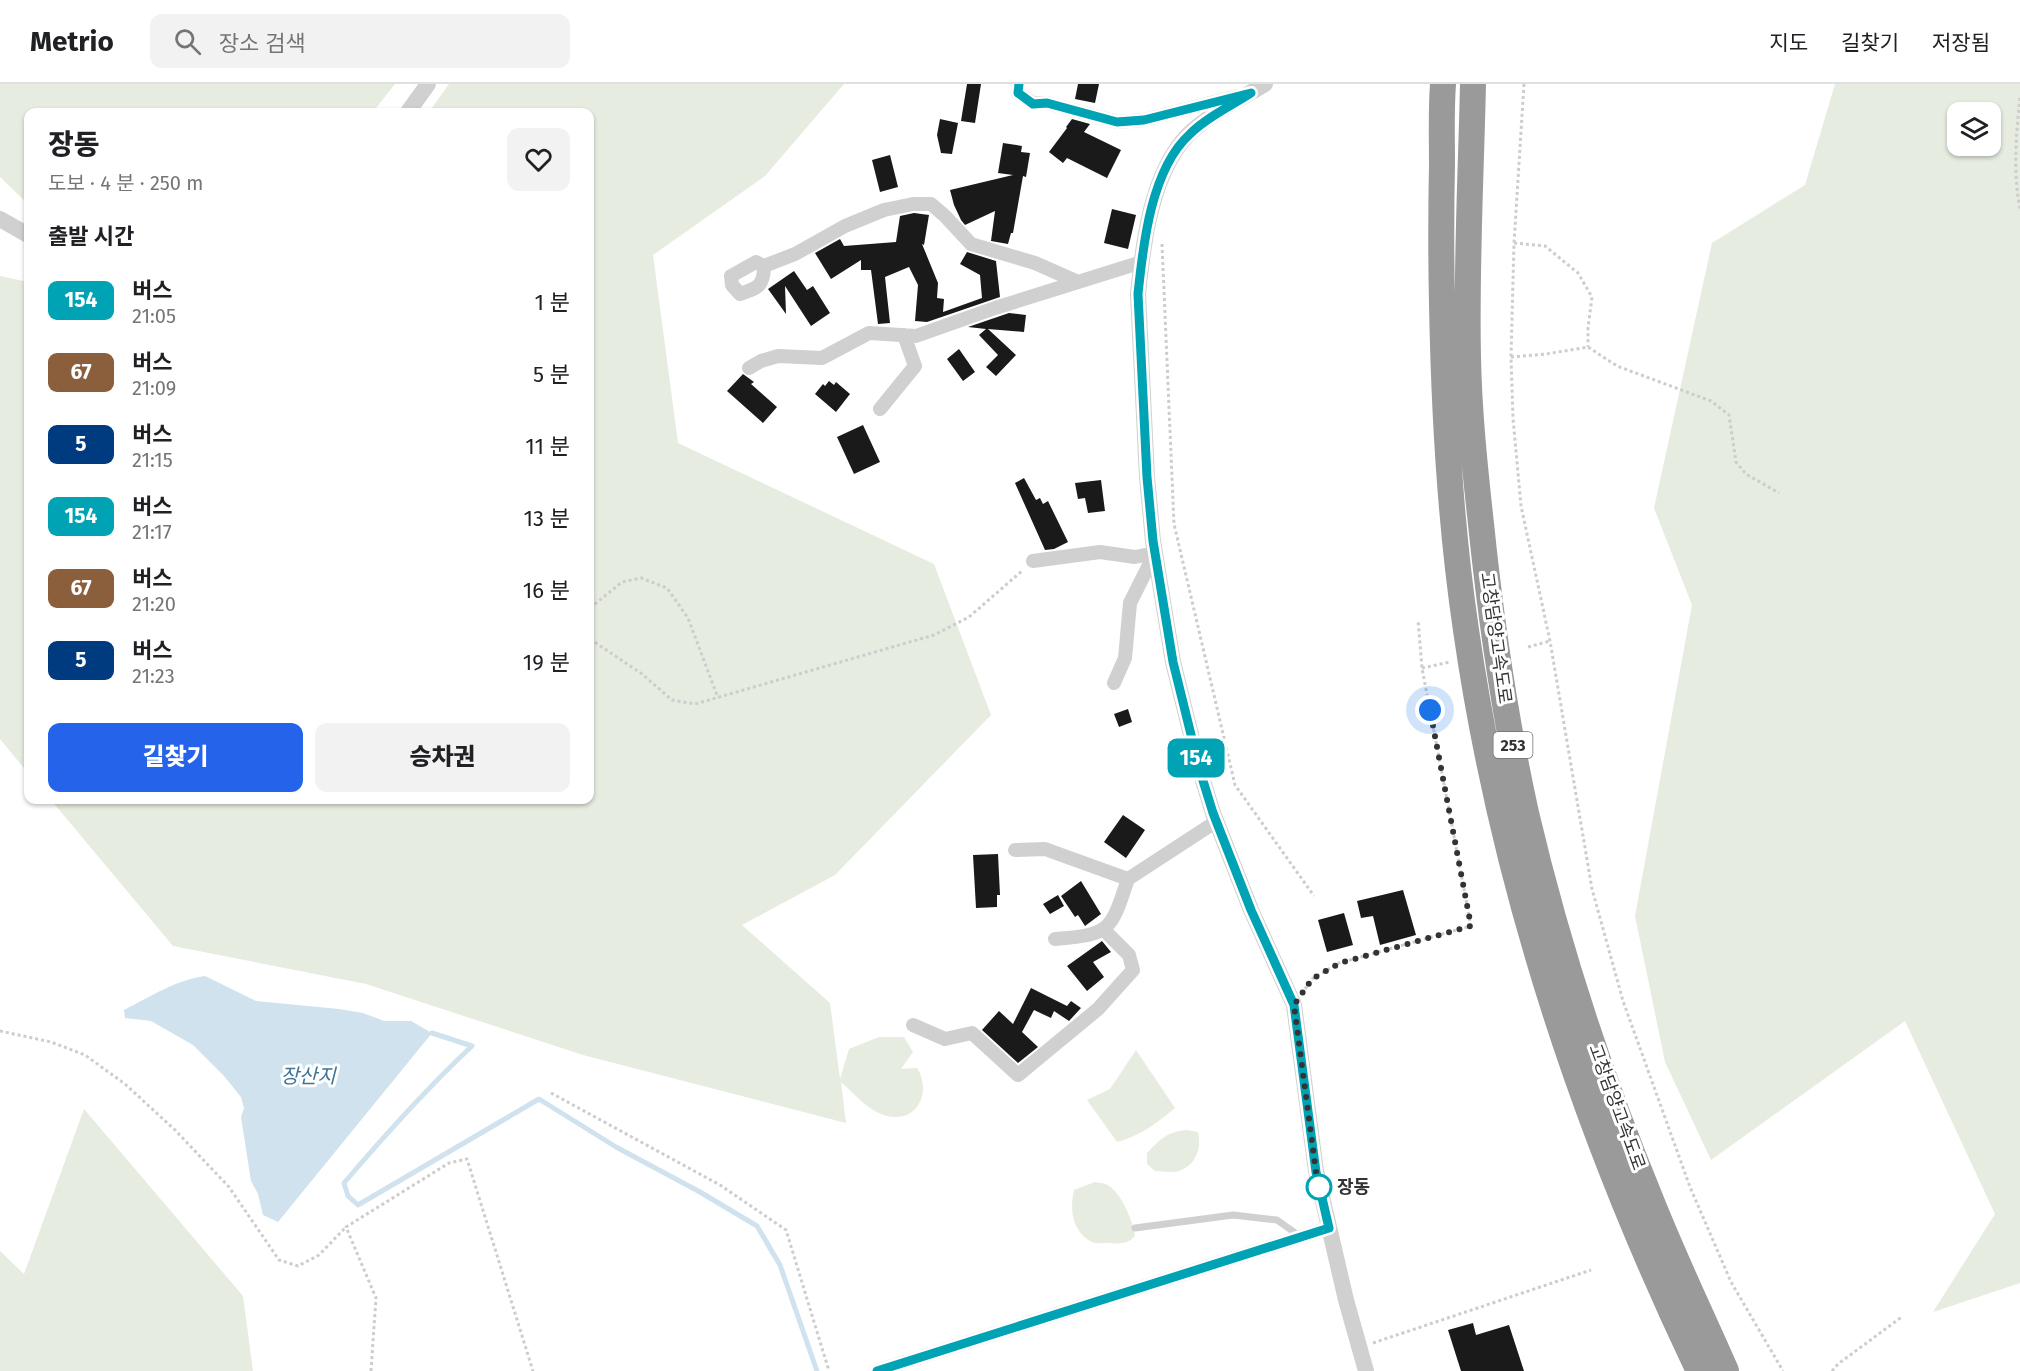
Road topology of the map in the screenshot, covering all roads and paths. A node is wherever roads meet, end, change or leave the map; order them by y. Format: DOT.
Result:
graph roads {
  1 [pos="428,84"];
  2 [pos="1019,84"];
  3 [pos="1443,84"];
  4 [pos="1473,84"];
  5 [pos="1524,84"];
  6 [pos="1258,88"];
  7 [pos="2020,98"];
  8 [pos="411,108"];
  9 [pos="2020,209"];
  10 [pos="0,219"];
  11 [pos="24,232"];
  12 [pos="1162,238"];
  13 [pos="1514,243"];
  14 [pos="1142,262"];
  15 [pos="764,266"];
  16 [pos="1078,282"];
  17 [pos="904,335"];
  18 [pos="1588,347"];
  19 [pos="1510,357"];
  20 [pos="749,368"];
  21 [pos="880,409"];
  22 [pos="1779,493"];
  23 [pos="1155,553"];
  24 [pos="1033,561"];
  25 [pos="594,605"];
  26 [pos="1418,620"];
  27 [pos="1550,641"];
  28 [pos="594,642"];
  29 [pos="1527,646"];
  30 [pos="1450,662"];
  31 [pos="1422,669"];
  32 [pos="1114,683"];
  33 [pos="718,698"];
  34 [pos="1216,821"];
  35 [pos="1015,850"];
  36 [pos="1128,879"];
  37 [pos="1314,896"];
  38 [pos="1104,930"];
  39 [pos="1055,939"];
  40 [pos="1294,1005"];
  41 [pos="914,1025"];
  42 [pos="0,1031"];
  43 [pos="551,1093"];
  44 [pos="346,1227"];
  45 [pos="1135,1228"];
  46 [pos="1329,1228"];
  47 [pos="1301,1237"];
  48 [pos="1591,1269"];
  49 [pos="1903,1316"];
  50 [pos="1360,1348"];
  51 [pos="371,1371"];
  52 [pos="533,1371"];
  53 [pos="829,1371"];
  54 [pos="877,1371"];
  55 [pos="1366,1371"];
  56 [pos="1699,1371"];
  57 [pos="1726,1371"];
  58 [pos="1783,1371"];
  59 [pos="1832,1371"];
  1 -- 8 [label="street"];
  2 -- 6 [label="street"];
  3 -- 56 [label="highway, 고창담양고속도로 / 253"];
  4 -- 57 [label="highway, 고창담양고속도로 / 253"];
  5 -- 13 [label="path"];
  6 -- 14 [label="street"];
  7 -- 9 [label="path"];
  10 -- 11 [label="street"];
  12 -- 37 [label="path"];
  13 -- 18 [label="path"];
  13 -- 19 [label="path"];
  14 -- 16 [label="street"];
  14 -- 23 [label="street"];
  15 -- 16 [label="street"];
  16 -- 17 [label="street"];
  17 -- 20 [label="street"];
  17 -- 21 [label="street"];
  18 -- 19 [label="path"];
  18 -- 22 [label="path"];
  19 -- 27 [label="path"];
  23 -- 24 [label="street"];
  23 -- 32 [label="street"];
  23 -- 34 [label="street"];
  24 -- 33 [label="path"];
  25 -- 33 [label="path"];
  26 -- 31 [label="path"];
  27 -- 29 [label="path"];
  27 -- 58 [label="path"];
  28 -- 33 [label="path"];
  30 -- 31 [label="path"];
  31 -- 40 [label="path"];
  34 -- 36 [label="street"];
  34 -- 40 [label="street"];
  35 -- 36 [label="street"];
  36 -- 38 [label="street"];
  38 -- 39 [label="street"];
  38 -- 41 [label="street"];
  40 -- 46 [label="street"];
  42 -- 44 [label="path"];
  43 -- 53 [label="path"];
  44 -- 51 [label="path"];
  44 -- 52 [label="path"];
  45 -- 47 [label="lane"];
  46 -- 47 [label="street"];
  46 -- 50 [label="street"];
  47 -- 54 [label="street"];
  48 -- 50 [label="path"];
  49 -- 59 [label="path"];
  50 -- 55 [label="street"];
}
